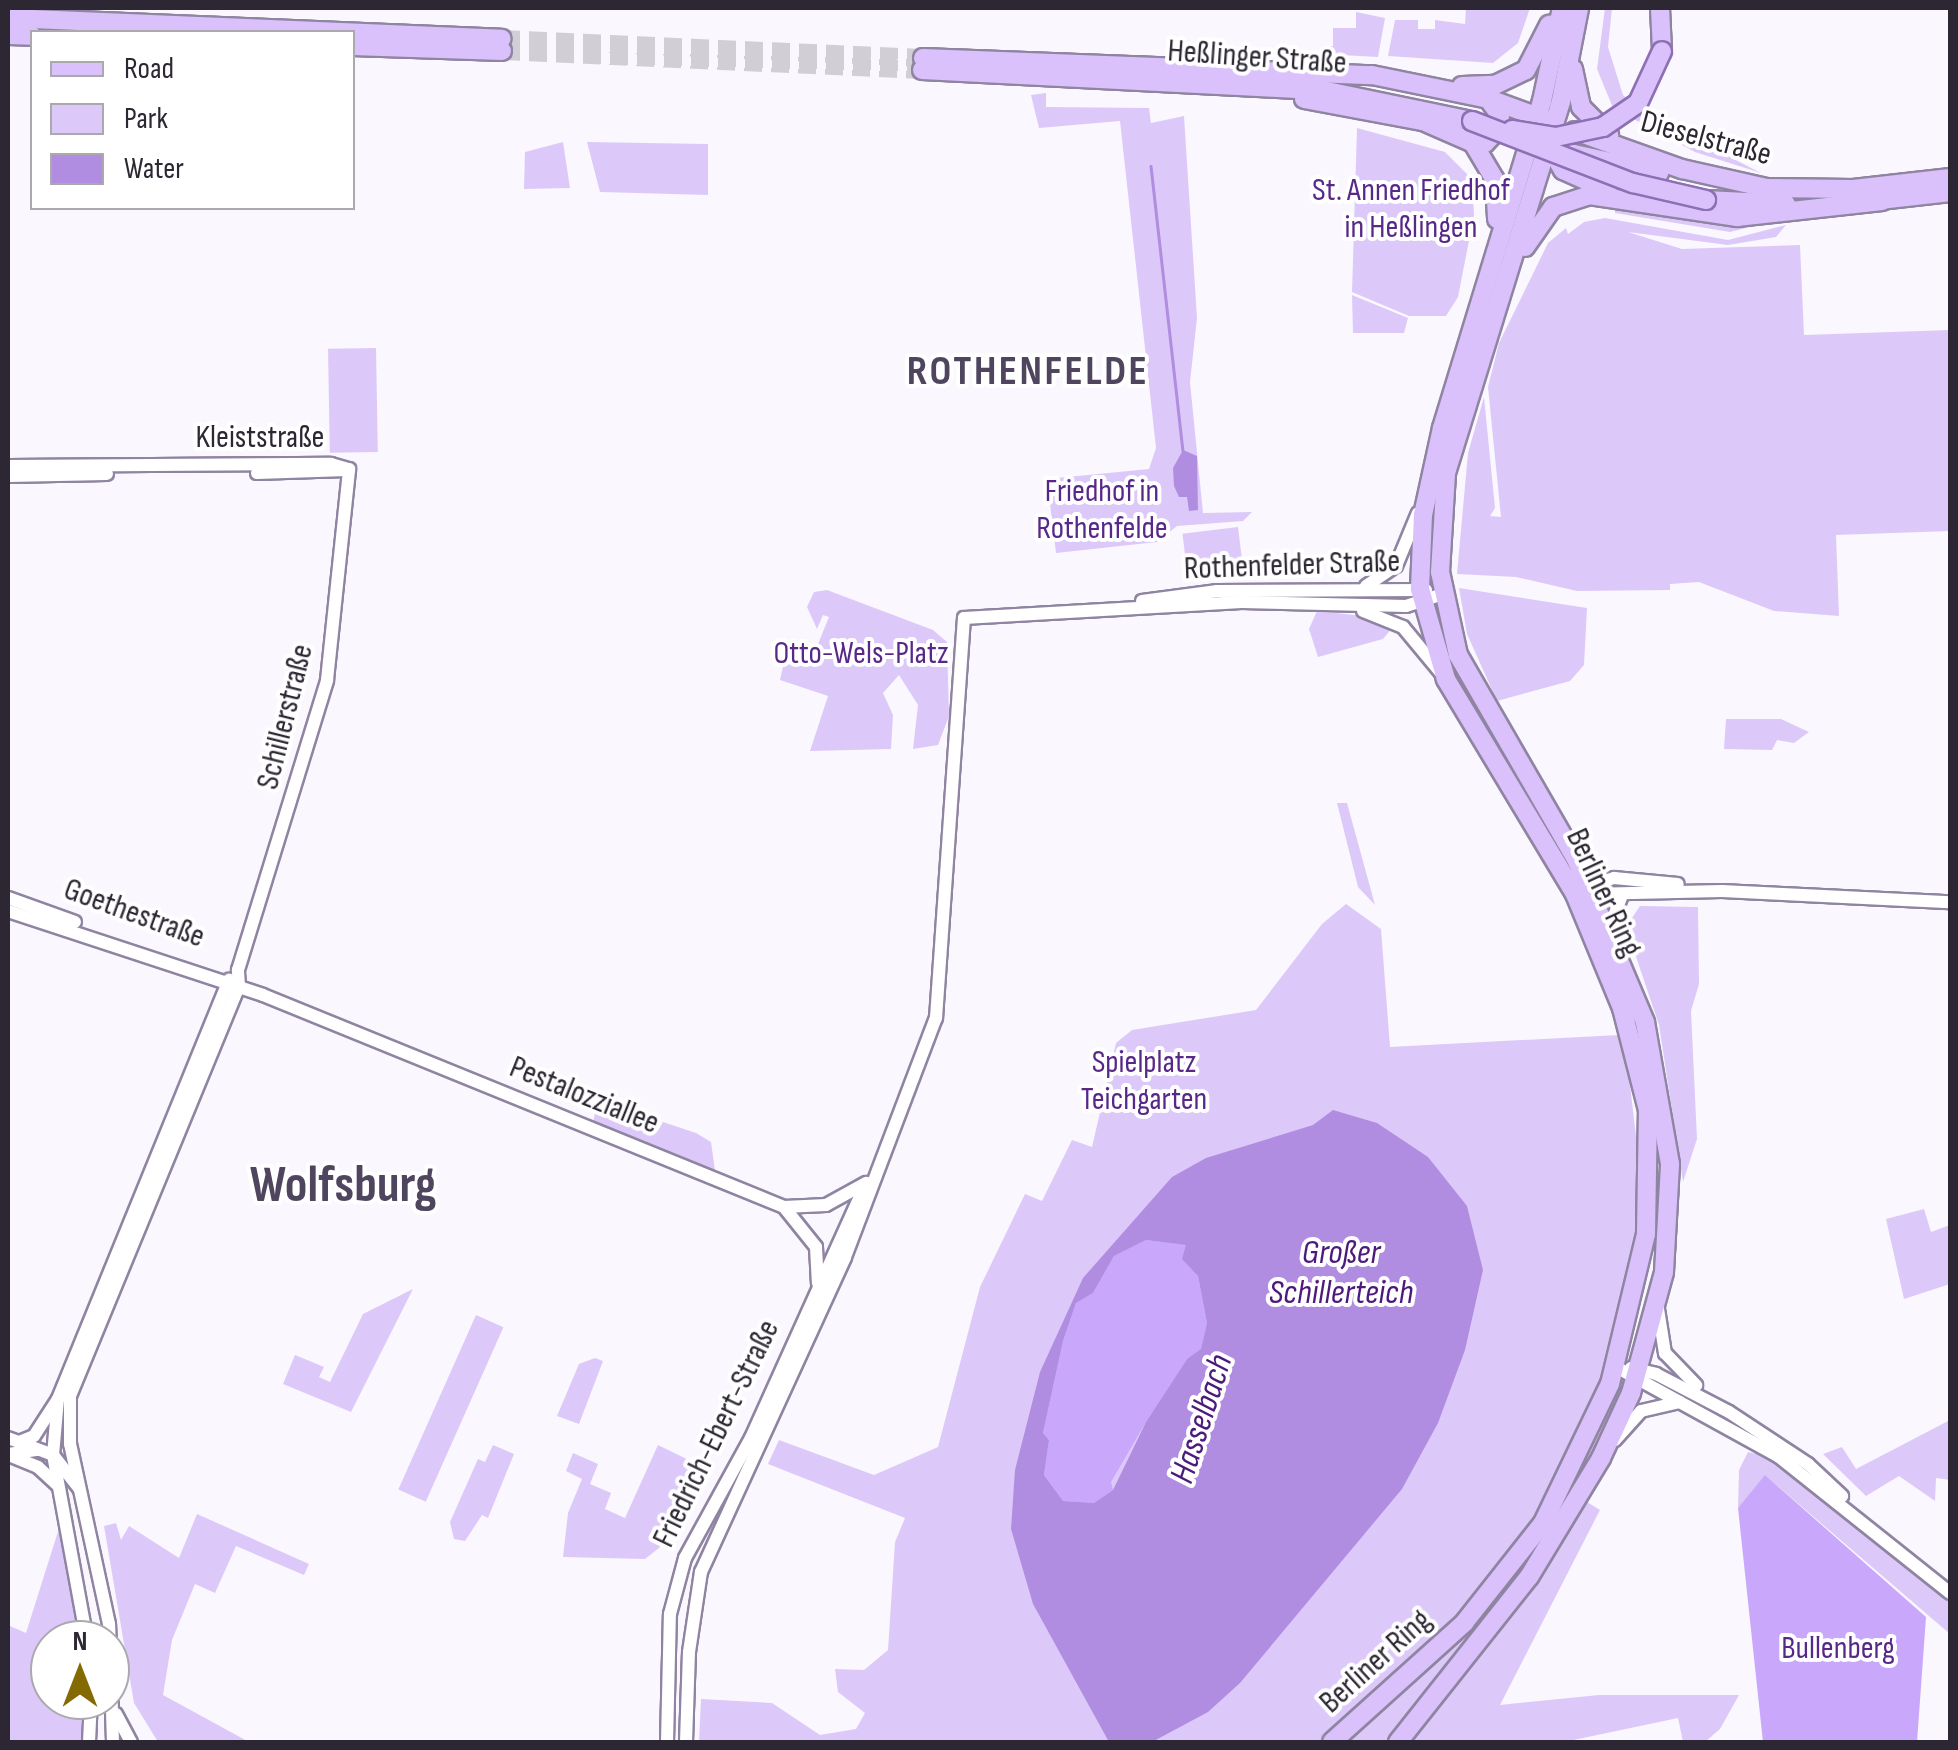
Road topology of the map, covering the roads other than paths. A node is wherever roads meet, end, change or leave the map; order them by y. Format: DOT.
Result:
graph roads {
  1 [pos="1553,8"];
  2 [pos="1566,8"];
  3 [pos="1578,8"];
  4 [pos="1660,8"];
  5 [pos="8,18"];
  6 [pos="228,30"];
  7 [pos="355,37"];
  8 [pos="355,46"];
  9 [pos="1572,48"];
  10 [pos="1432,85"];
  11 [pos="1271,86"];
  12 [pos="1489,99"];
  13 [pos="1514,108"];
  14 [pos="1542,120"];
  15 [pos="1472,121"];
  16 [pos="1473,144"];
  17 [pos="1540,149"];
  18 [pos="1600,157"];
  19 [pos="1656,161"];
  20 [pos="1577,164"];
  21 [pos="1950,178"];
  22 [pos="1587,182"];
  23 [pos="1743,184"];
  24 [pos="1950,192"];
  25 [pos="1626,197"];
  26 [pos="1882,200"];
  27 [pos="1492,255"];
  28 [pos="1500,296"];
  29 [pos="1476,370"];
  30 [pos="8,466"];
  31 [pos="350,469"];
  32 [pos="8,476"];
  33 [pos="1428,487"];
  34 [pos="1348,591"];
  35 [pos="1442,594"];
  36 [pos="1421,596"];
  37 [pos="1110,608"];
  38 [pos="1346,608"];
  39 [pos="964,618"];
  40 [pos="1446,678"];
  41 [pos="1585,890"];
  42 [pos="1722,891"];
  43 [pos="1622,895"];
  44 [pos="8,898"];
  45 [pos="1950,902"];
  46 [pos="8,911"];
  47 [pos="1609,929"];
  48 [pos="233,980"];
  49 [pos="363,1036"];
  50 [pos="879,1167"];
  51 [pos="866,1183"];
  52 [pos="784,1207"];
  53 [pos="817,1289"];
  54 [pos="1658,1301"];
  55 [pos="1616,1367"];
  56 [pos="1637,1374"];
  57 [pos="58,1399"];
  58 [pos="1688,1402"];
  59 [pos="1729,1412"];
  60 [pos="68,1422"];
  61 [pos="13,1440"];
  62 [pos="48,1449"];
  63 [pos="8,1454"];
  64 [pos="1601,1458"];
  65 [pos="58,1486"];
  66 [pos="84,1494"];
  67 [pos="1855,1515"];
  68 [pos="1950,1593"];
  69 [pos="84,1620"];
  70 [pos="108,1620"];
  71 [pos="119,1720"];
  72 [pos="131,1742"];
  73 [pos="667,1742"];
  74 [pos="686,1742"];
  75 [pos="1332,1742"];
  76 [pos="1398,1742"];
  1 -- 10 [label="main road"];
  2 -- 14 [label="main road, Berliner Ring"];
  3 -- 9 [label="main road, Berliner Ring"];
  4 -- 15 [label="main road, bridge"];
  5 -- 6 [label="main road"];
  7 -- 8 [label="main road"];
  9 -- 14 [label="main road, Berliner Ring"];
  9 -- 19 [label="main road"];
  10 -- 11 [label="main road, Heßlinger Straße"];
  10 -- 12 [label="main road, Heßlinger Straße"];
  11 -- 15 [label="main road, Heßlinger Straße"];
  11 -- 16 [label="main road"];
  12 -- 13 [label="main road, Heßlinger Straße"];
  12 -- 16 [label="main road"];
  13 -- 14 [label="main road, Dieselstraße"];
  14 -- 17 [label="main road"];
  14 -- 17 [label="main road, Berliner Ring"];
  14 -- 19 [label="main road, Dieselstraße"];
  15 -- 20 [label="main road, Heßlinger Straße, bridge"];
  16 -- 27 [label="main road"];
  17 -- 18 [label="main road"];
  17 -- 22 [label="main road"];
  17 -- 27 [label="main road, Berliner Ring"];
  17 -- 28 [label="main road, Berliner Ring"];
  17 -- 29 [label="main road"];
  18 -- 22 [label="main road"];
  18 -- 23 [label="main road"];
  19 -- 23 [label="main road, Dieselstraße"];
  20 -- 26 [label="main road, Dieselstraße, bridge"];
  21 -- 23 [label="main road, Dieselstraße"];
  22 -- 25 [label="main road"];
  24 -- 26 [label="main road, Dieselstraße"];
  25 -- 26 [label="main road"];
  25 -- 28 [label="main road"];
  27 -- 33 [label="main road, Berliner Ring"];
  28 -- 29 [label="main road, Berliner Ring"];
  29 -- 35 [label="main road, Berliner Ring"];
  30 -- 31 [label="street, Kleiststraße"];
  31 -- 32 [label="street, Kleiststraße"];
  31 -- 48 [label="street, Schillerstraße"];
  33 -- 34 [label="street"];
  33 -- 36 [label="main road, Berliner Ring"];
  34 -- 36 [label="street, Rothenfelder Straße"];
  34 -- 37 [label="street, Rothenfelder Straße"];
  35 -- 36 [label="street, Rothenfelder Straße"];
  35 -- 41 [label="main road, Berliner Ring"];
  36 -- 38 [label="street, Rothenfelder Straße"];
  36 -- 40 [label="main road, Berliner Ring"];
  37 -- 38 [label="street, Rothenfelder Straße"];
  37 -- 39 [label="street, Rothenfelder Straße"];
  38 -- 40 [label="street"];
  39 -- 50 [label="street, Friedrich-Ebert-Straße"];
  40 -- 41 [label="main road, Berliner Ring"];
  41 -- 42 [label="street"];
  41 -- 43 [label="street"];
  41 -- 47 [label="main road, Berliner Ring"];
  41 -- 55 [label="main road, Berliner Ring"];
  42 -- 43 [label="street"];
  42 -- 45 [label="street"];
  43 -- 47 [label="street"];
  44 -- 48 [label="street, Goethestraße"];
  46 -- 48 [label="street, Goethestraße"];
  47 -- 54 [label="main road, Berliner Ring"];
  48 -- 49 [label="street, Goethestraße"];
  48 -- 57 [label="street, Schillerstraße"];
  48 -- 60 [label="street, Schillerstraße"];
  49 -- 52 [label="street, Pestalozziallee"];
  50 -- 51 [label="street, Friedrich-Ebert-Straße"];
  50 -- 74 [label="street, Friedrich-Ebert-Straße"];
  51 -- 52 [label="street"];
  51 -- 53 [label="street, Friedrich-Ebert-Straße"];
  52 -- 53 [label="street"];
  53 -- 73 [label="street, Friedrich-Ebert-Straße"];
  54 -- 56 [label="main road, Berliner Ring"];
  54 -- 59 [label="street"];
  55 -- 56 [label="street"];
  55 -- 75 [label="main road, Berliner Ring"];
  56 -- 58 [label="street"];
  56 -- 59 [label="street"];
  56 -- 64 [label="main road, Berliner Ring"];
  57 -- 61 [label="street, Schillerstraße"];
  57 -- 62 [label="street, Schillerstraße"];
  58 -- 64 [label="street"];
  58 -- 67 [label="street"];
  59 -- 67 [label="street"];
  60 -- 62 [label="street"];
  60 -- 66 [label="street"];
  61 -- 62 [label="street"];
  62 -- 63 [label="street"];
  62 -- 65 [label="street, Schillerstraße"];
  62 -- 66 [label="street"];
  63 -- 65 [label="street"];
  64 -- 76 [label="main road, Berliner Ring"];
  65 -- 69 [label="street, Schillerstraße"];
  66 -- 70 [label="street"];
  67 -- 68 [label="street"];
  71 -- 72 [label="street"];
}
